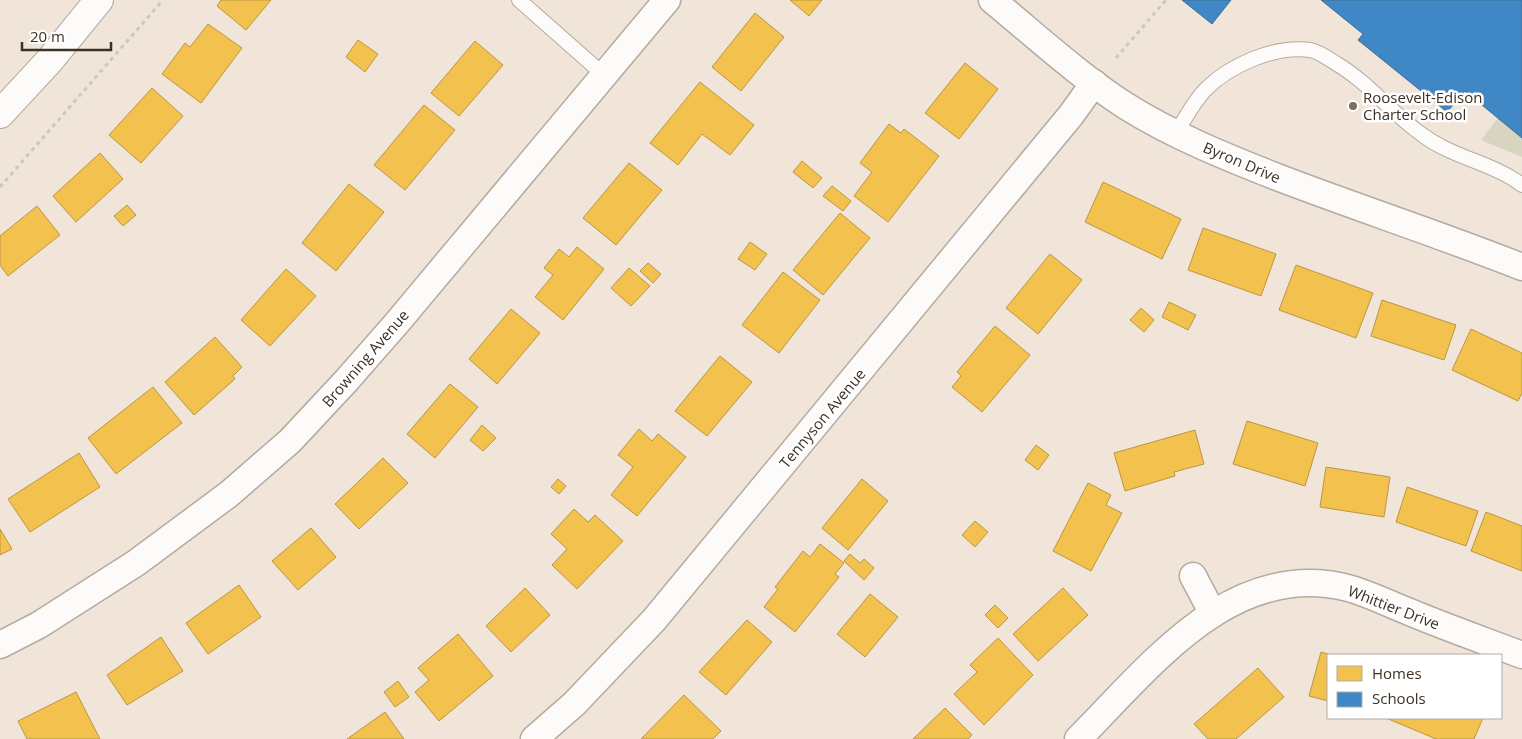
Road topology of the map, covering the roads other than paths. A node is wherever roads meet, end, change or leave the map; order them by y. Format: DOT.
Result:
graph roads {
  1 [pos="99,0"];
  2 [pos="519,0"];
  3 [pos="992,0"];
  4 [pos="663,1"];
  5 [pos="604,75"];
  6 [pos="1094,83"];
  7 [pos="0,114"];
  8 [pos="1176,133"];
  9 [pos="1522,185"];
  10 [pos="1522,267"];
  11 [pos="1193,576"];
  12 [pos="1213,614"];
  13 [pos="0,645"];
  14 [pos="1522,655"];
  15 [pos="534,739"];
  16 [pos="1078,739"];
  1 -- 7 [label="main road"];
  2 -- 5 [label="lane"];
  3 -- 6 [label="street, Byron Drive"];
  4 -- 5 [label="street, Browning Avenue"];
  5 -- 13 [label="street, Browning Avenue"];
  6 -- 8 [label="street, Byron Drive"];
  6 -- 15 [label="street, Tennyson Avenue"];
  8 -- 9 [label="lane"];
  8 -- 10 [label="street, Byron Drive"];
  11 -- 12 [label="street"];
  12 -- 14 [label="street, Whittier Drive"];
  12 -- 16 [label="street, Whittier Drive"];
}
